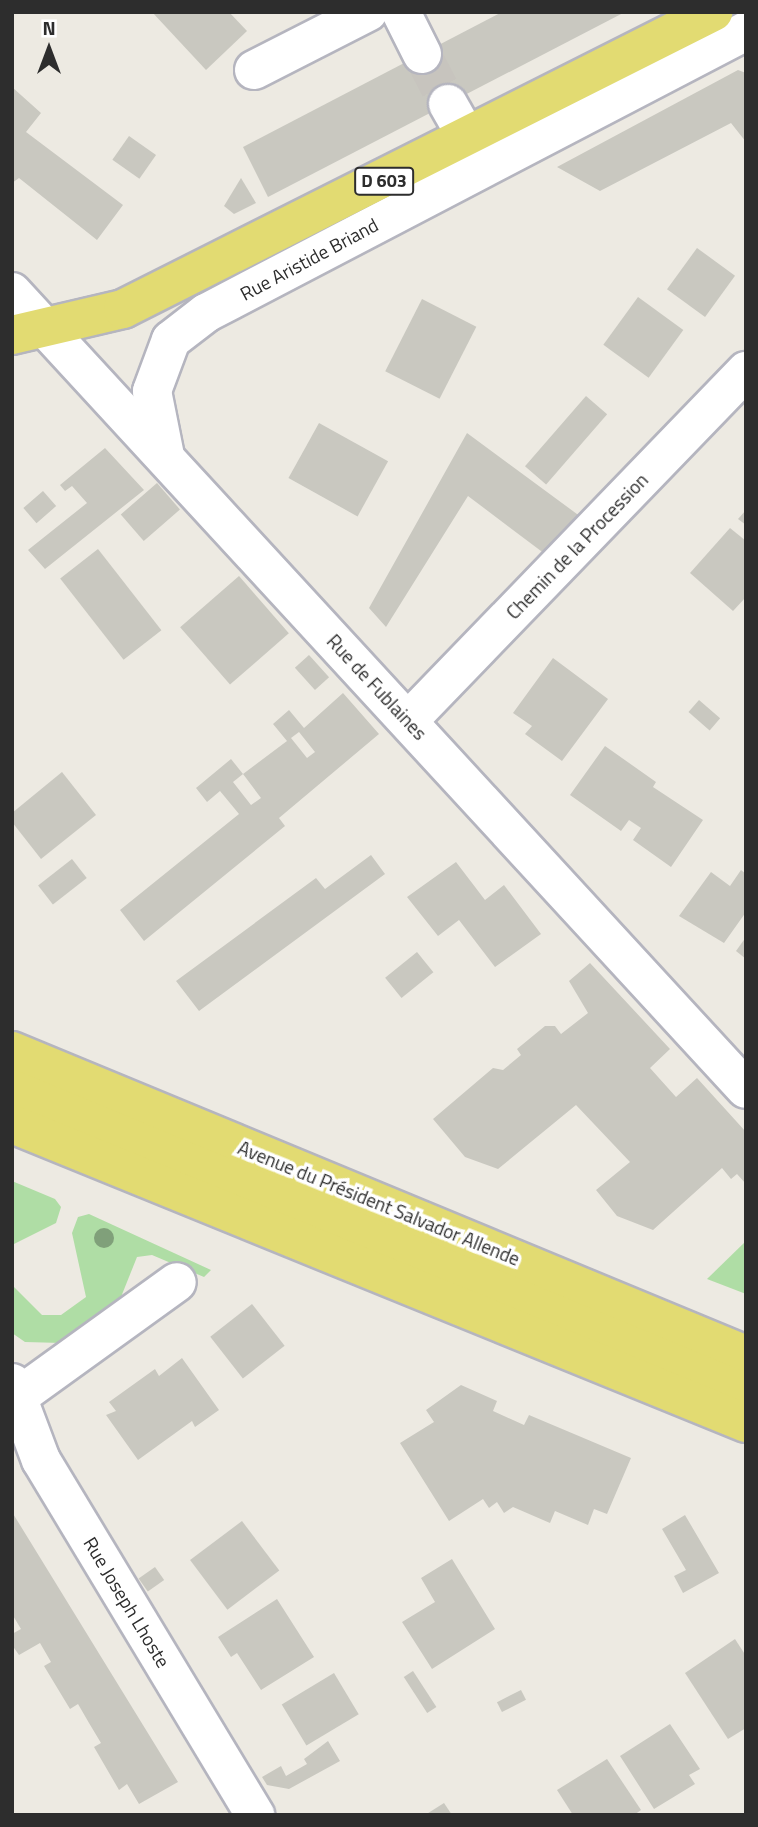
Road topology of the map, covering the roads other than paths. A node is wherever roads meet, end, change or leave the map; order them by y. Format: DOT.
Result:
graph roads {
  1 [pos="368,12"];
  2 [pos="401,12"];
  3 [pos="713,12"];
  4 [pos="746,31"];
  5 [pos="422,54"];
  6 [pos="254,70"];
  7 [pos="448,104"];
  8 [pos="468,139"];
  9 [pos="12,292"];
  10 [pos="29,332"];
  11 [pos="746,371"];
  12 [pos="165,456"];
  13 [pos="408,721"];
  14 [pos="12,1051"];
  15 [pos="744,1083"];
  16 [pos="12,1089"];
  17 [pos="12,1124"];
  18 [pos="177,1282"];
  19 [pos="746,1354"];
  20 [pos="15,1393"];
  21 [pos="746,1393"];
  22 [pos="746,1423"];
  23 [pos="255,1815"];
  1 -- 6 [label="street"];
  2 -- 5 [label="street"];
  3 -- 8 [label="main road, Rue Aristide Briand / D 603"];
  4 -- 12 [label="street, Rue Aristide Briand"];
  7 -- 8 [label="street"];
  8 -- 10 [label="main road, Rue Aristide Briand / D 603"];
  9 -- 10 [label="street, Rue de Fublaines"];
  10 -- 12 [label="street, Rue de Fublaines"];
  11 -- 13 [label="street, Chemin de la Procession"];
  12 -- 13 [label="street, Rue de Fublaines"];
  13 -- 15 [label="street, Rue de Fublaines"];
  14 -- 19 [label="main road, Avenue du Président Salvador Allende"];
  16 -- 21 [label="main road"];
  17 -- 22 [label="main road"];
  18 -- 20 [label="street"];
  20 -- 23 [label="street, Rue Joseph Lhoste"];
}
